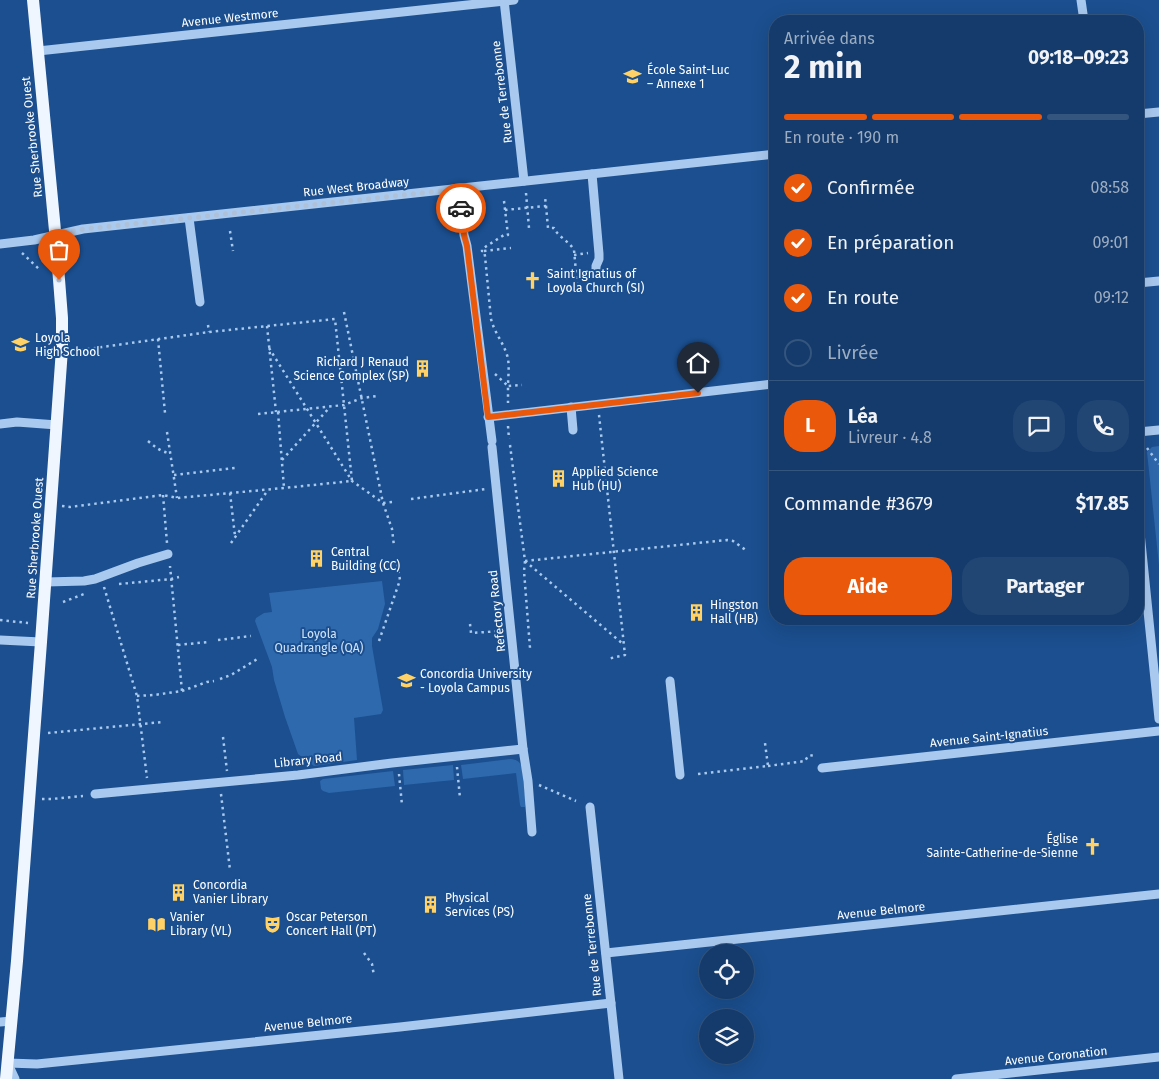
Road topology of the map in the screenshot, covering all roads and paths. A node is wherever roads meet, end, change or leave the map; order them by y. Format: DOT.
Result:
graph roads {
  1 [pos="33,0"];
  2 [pos="514,0"];
  3 [pos="1081,0"];
  4 [pos="504,1"];
  5 [pos="1083,15"];
  6 [pos="38,52"];
  7 [pos="1159,112"];
  8 [pos="1144,113"];
  9 [pos="769,155"];
  10 [pos="592,174"];
  11 [pos="524,182"];
  12 [pos="459,189"];
  13 [pos="545,197"];
  14 [pos="526,199"];
  15 [pos="504,201"];
  16 [pos="546,206"];
  17 [pos="527,208"];
  18 [pos="505,210"];
  19 [pos="189,218"];
  20 [pos="529,228"];
  21 [pos="230,231"];
  22 [pos="56,235"];
  23 [pos="0,244"];
  24 [pos="511,248"];
  25 [pos="16,250"];
  26 [pos="233,251"];
  27 [pos="484,251"];
  28 [pos="39,269"];
  29 [pos="596,274"];
  30 [pos="1159,281"];
  31 [pos="577,282"];
  32 [pos="1144,282"];
  33 [pos="200,302"];
  34 [pos="344,312"];
  35 [pos="208,325"];
  36 [pos="267,326"];
  37 [pos="209,332"];
  38 [pos="158,339"];
  39 [pos="269,348"];
  40 [pos="81,350"];
  41 [pos="491,372"];
  42 [pos="769,384"];
  43 [pos="522,385"];
  44 [pos="508,386"];
  45 [pos="378,396"];
  46 [pos="362,398"];
  47 [pos="344,404"];
  48 [pos="330,406"];
  49 [pos="508,406"];
  50 [pos="571,407"];
  51 [pos="308,409"];
  52 [pos="598,411"];
  53 [pos="277,412"];
  54 [pos="166,413"];
  55 [pos="258,414"];
  56 [pos="488,417"];
  57 [pos="508,421"];
  58 [pos="316,423"];
  59 [pos="0,424"];
  60 [pos="57,425"];
  61 [pos="573,430"];
  62 [pos="1159,430"];
  63 [pos="1144,431"];
  64 [pos="167,432"];
  65 [pos="509,439"];
  66 [pos="148,441"];
  67 [pos="510,445"];
  68 [pos="1147,448"];
  69 [pos="170,453"];
  70 [pos="282,460"];
  71 [pos="1159,463"];
  72 [pos="235,468"];
  73 [pos="174,475"];
  74 [pos="352,481"];
  75 [pos="284,488"];
  76 [pos="496,488"];
  77 [pos="268,490"];
  78 [pos="230,493"];
  79 [pos="163,495"];
  80 [pos="177,498"];
  81 [pos="411,499"];
  82 [pos="393,502"];
  83 [pos="383,503"];
  84 [pos="70,507"];
  85 [pos="235,537"];
  86 [pos="231,543"];
  87 [pos="394,546"];
  88 [pos="747,551"];
  89 [pos="614,552"];
  90 [pos="168,554"];
  91 [pos="525,561"];
  92 [pos="397,562"];
  93 [pos="179,577"];
  94 [pos="171,579"];
  95 [pos="46,582"];
  96 [pos="114,584"];
  97 [pos="104,585"];
  98 [pos="1144,605"];
  99 [pos="0,620"];
  100 [pos="22,623"];
  101 [pos="470,624"];
  102 [pos="520,628"];
  103 [pos="529,628"];
  104 [pos="505,630"];
  105 [pos="252,636"];
  106 [pos="0,640"];
  107 [pos="218,640"];
  108 [pos="379,641"];
  109 [pos="42,642"];
  110 [pos="208,642"];
  111 [pos="178,645"];
  112 [pos="624,645"];
  113 [pos="530,648"];
  114 [pos="258,658"];
  115 [pos="607,658"];
  116 [pos="220,679"];
  117 [pos="214,681"];
  118 [pos="670,681"];
  119 [pos="182,691"];
  120 [pos="137,696"];
  121 [pos="1159,719"];
  122 [pos="162,722"];
  123 [pos="140,724"];
  124 [pos="1159,731"];
  125 [pos="54,733"];
  126 [pos="224,737"];
  127 [pos="765,743"];
  128 [pos="523,749"];
  129 [pos="814,755"];
  130 [pos="768,766"];
  131 [pos="822,768"];
  132 [pos="227,769"];
  133 [pos="458,770"];
  134 [pos="698,774"];
  135 [pos="680,775"];
  136 [pos="399,776"];
  137 [pos="528,781"];
  138 [pos="220,782"];
  139 [pos="148,789"];
  140 [pos="95,794"];
  141 [pos="460,798"];
  142 [pos="49,799"];
  143 [pos="576,801"];
  144 [pos="402,805"];
  145 [pos="590,807"];
  146 [pos="532,832"];
  147 [pos="230,870"];
  148 [pos="1159,894"];
  149 [pos="364,953"];
  150 [pos="606,953"];
  151 [pos="374,976"];
  152 [pos="611,1003"];
  153 [pos="6,1022"];
  154 [pos="1159,1057"];
  155 [pos="8,1063"];
  156 [pos="6,1079"];
  157 [pos="15,1079"];
  158 [pos="619,1079"];
  159 [pos="956,1079"];
  1 -- 6 [label="main road, Rue Sherbrooke Ouest"];
  2 -- 4 [label="street, Avenue Westmore"];
  3 -- 5 [label="street"];
  4 -- 6 [label="street, Avenue Westmore"];
  4 -- 11 [label="street, Rue de Terrebonne"];
  6 -- 22 [label="main road, Rue Sherbrooke Ouest"];
  7 -- 8 [label="street"];
  9 -- 10 [label="street, Rue West Broadway"];
  10 -- 11 [label="street, Rue West Broadway"];
  10 -- 29 [label="street"];
  11 -- 12 [label="street, Rue West Broadway"];
  12 -- 19 [label="street, Rue West Broadway"];
  12 -- 56 [label="street, Refectory Road"];
  13 -- 16 [label="path"];
  14 -- 17 [label="path"];
  15 -- 18 [label="path"];
  16 -- 17 [label="path"];
  16 -- 31 [label="path"];
  17 -- 18 [label="path"];
  17 -- 20 [label="path"];
  18 -- 27 [label="path"];
  19 -- 22 [label="street, Rue West Broadway"];
  19 -- 33 [label="street"];
  21 -- 26 [label="path"];
  22 -- 23 [label="street, Rue West Broadway"];
  22 -- 60 [label="main road, Rue Sherbrooke Ouest"];
  24 -- 27 [label="path"];
  25 -- 28 [label="path"];
  27 -- 44 [label="path"];
  30 -- 32 [label="street"];
  34 -- 46 [label="path"];
  35 -- 37 [label="path"];
  36 -- 37 [label="path"];
  36 -- 39 [label="path"];
  36 -- 47 [label="path"];
  37 -- 38 [label="path"];
  38 -- 40 [label="path"];
  38 -- 54 [label="path"];
  39 -- 51 [label="path"];
  39 -- 53 [label="path"];
  41 -- 44 [label="path"];
  42 -- 50 [label="street"];
  43 -- 44 [label="path"];
  44 -- 49 [label="path"];
  45 -- 46 [label="path"];
  46 -- 47 [label="path"];
  46 -- 83 [label="path"];
  47 -- 48 [label="path"];
  47 -- 74 [label="path"];
  48 -- 51 [label="path"];
  48 -- 58 [label="path"];
  50 -- 56 [label="street"];
  50 -- 61 [label="street"];
  51 -- 53 [label="path"];
  51 -- 58 [label="path"];
  52 -- 89 [label="path"];
  53 -- 55 [label="path"];
  53 -- 70 [label="path"];
  56 -- 76 [label="street, Refectory Road"];
  57 -- 65 [label="path"];
  58 -- 70 [label="path"];
  58 -- 74 [label="path"];
  59 -- 60 [label="street"];
  60 -- 95 [label="main road, Rue Sherbrooke Ouest"];
  62 -- 63 [label="street"];
  64 -- 69 [label="path"];
  66 -- 69 [label="path"];
  67 -- 91 [label="path"];
  68 -- 71 [label="path"];
  69 -- 73 [label="path"];
  70 -- 75 [label="path"];
  72 -- 73 [label="path"];
  73 -- 80 [label="path"];
  74 -- 75 [label="path"];
  74 -- 83 [label="path"];
  75 -- 77 [label="path"];
  76 -- 81 [label="path"];
  76 -- 128 [label="street, Refectory Road"];
  77 -- 78 [label="path"];
  77 -- 85 [label="path"];
  78 -- 80 [label="path"];
  78 -- 85 [label="path"];
  79 -- 80 [label="path"];
  79 -- 84 [label="path"];
  79 -- 90 [label="path"];
  82 -- 83 [label="path"];
  83 -- 87 [label="path"];
  85 -- 86 [label="path"];
  88 -- 89 [label="path"];
  89 -- 91 [label="path"];
  89 -- 112 [label="path"];
  90 -- 94 [label="path"];
  90 -- 95 [label="street"];
  91 -- 103 [label="path"];
  91 -- 112 [label="path"];
  92 -- 108 [label="path"];
  93 -- 94 [label="path"];
  94 -- 96 [label="path"];
  94 -- 111 [label="path"];
  95 -- 109 [label="main road, Rue Sherbrooke Ouest"];
  97 -- 120 [label="path"];
  98 -- 121 [label="street"];
  99 -- 100 [label="path"];
  101 -- 104 [label="path"];
  102 -- 103 [label="path"];
  103 -- 113 [label="path"];
  105 -- 107 [label="path"];
  106 -- 109 [label="street"];
  109 -- 153 [label="main road, Rue Sherbrooke Ouest"];
  110 -- 111 [label="path"];
  111 -- 119 [label="path"];
  112 -- 115 [label="path"];
  114 -- 116 [label="path"];
  117 -- 119 [label="path"];
  118 -- 135 [label="street"];
  119 -- 120 [label="path"];
  120 -- 123 [label="path"];
  122 -- 123 [label="path"];
  123 -- 125 [label="path"];
  123 -- 139 [label="path"];
  124 -- 131 [label="street, Avenue Saint-Ignatius"];
  126 -- 132 [label="path"];
  127 -- 130 [label="path"];
  128 -- 137 [label="street, Refectory Road"];
  128 -- 138 [label="street, Library Road"];
  129 -- 130 [label="path"];
  130 -- 134 [label="path"];
  133 -- 141 [label="path"];
  136 -- 144 [label="path"];
  137 -- 143 [label="path"];
  137 -- 146 [label="street, Refectory Road"];
  138 -- 139 [label="street, Library Road"];
  138 -- 147 [label="path"];
  139 -- 140 [label="street, Library Road"];
  140 -- 142 [label="path"];
  145 -- 150 [label="street, Rue de Terrebonne"];
  148 -- 150 [label="street, Avenue Belmore"];
  149 -- 151 [label="path"];
  150 -- 152 [label="street, Rue de Terrebonne"];
  152 -- 155 [label="street, Avenue Belmore"];
  152 -- 158 [label="street, Rue de Terrebonne"];
  153 -- 155 [label="main road, Rue Sherbrooke Ouest"];
  154 -- 159 [label="street, Avenue Coronation"];
  155 -- 156 [label="main road, Rue Sherbrooke Ouest"];
  155 -- 157 [label="street"];
}
